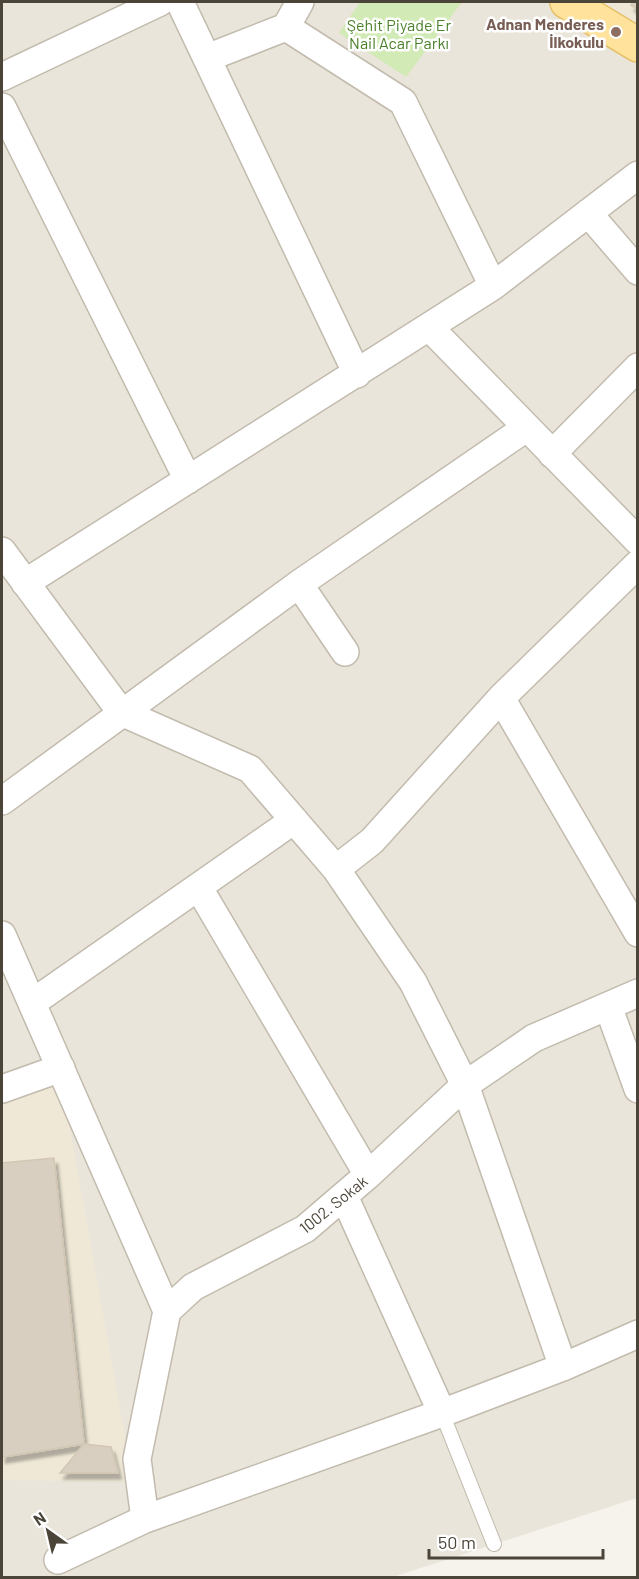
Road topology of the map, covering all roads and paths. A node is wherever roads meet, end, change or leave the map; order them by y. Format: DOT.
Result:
graph roads {
  1 [pos="160,2"];
  2 [pos="180,2"];
  3 [pos="300,2"];
  4 [pos="567,2"];
  5 [pos="286,27"];
  6 [pos="638,45"];
  7 [pos="207,58"];
  8 [pos="2,76"];
  9 [pos="2,107"];
  10 [pos="638,175"];
  11 [pos="588,213"];
  12 [pos="638,271"];
  13 [pos="493,286"];
  14 [pos="429,327"];
  15 [pos="638,367"];
  16 [pos="357,374"];
  17 [pos="526,428"];
  18 [pos="552,454"];
  19 [pos="188,480"];
  20 [pos="638,541"];
  21 [pos="2,551"];
  22 [pos="638,564"];
  23 [pos="25,583"];
  24 [pos="299,584"];
  25 [pos="345,652"];
  26 [pos="501,698"];
  27 [pos="121,711"];
  28 [pos="2,801"];
  29 [pos="294,820"];
  30 [pos="336,869"];
  31 [pos="199,888"];
  32 [pos="638,933"];
  33 [pos="2,935"];
  34 [pos="638,993"];
  35 [pos="32,1003"];
  36 [pos="608,1006"];
  37 [pos="61,1068"];
  38 [pos="465,1085"];
  39 [pos="2,1089"];
  40 [pos="638,1089"];
  41 [pos="368,1175"];
  42 [pos="344,1196"];
  43 [pos="167,1311"];
  44 [pos="638,1334"];
  45 [pos="563,1367"];
  46 [pos="442,1413"];
  47 [pos="146,1519"];
  48 [pos="494,1544"];
  49 [pos="58,1560"];
  1 -- 8 [label="street"];
  2 -- 7 [label="street"];
  3 -- 5 [label="street"];
  4 -- 6 [label="main road"];
  5 -- 7 [label="street"];
  5 -- 13 [label="street"];
  7 -- 16 [label="street"];
  9 -- 19 [label="street"];
  10 -- 11 [label="street"];
  11 -- 12 [label="street"];
  11 -- 13 [label="street"];
  13 -- 14 [label="street"];
  14 -- 16 [label="street"];
  14 -- 17 [label="street"];
  15 -- 18 [label="street"];
  16 -- 19 [label="street"];
  17 -- 18 [label="street"];
  17 -- 24 [label="street"];
  18 -- 20 [label="street"];
  19 -- 23 [label="street"];
  21 -- 23 [label="street"];
  22 -- 26 [label="street"];
  23 -- 27 [label="street"];
  24 -- 25 [label="street"];
  24 -- 27 [label="street"];
  26 -- 30 [label="street"];
  26 -- 32 [label="street"];
  27 -- 28 [label="street"];
  27 -- 29 [label="street"];
  29 -- 30 [label="street"];
  29 -- 31 [label="street"];
  30 -- 38 [label="street"];
  31 -- 35 [label="street"];
  31 -- 41 [label="street"];
  33 -- 35 [label="street"];
  34 -- 36 [label="street, 1002. Sokak"];
  35 -- 37 [label="street"];
  36 -- 38 [label="street, 1002. Sokak"];
  36 -- 40 [label="street"];
  37 -- 39 [label="street"];
  37 -- 43 [label="street"];
  38 -- 41 [label="street, 1002. Sokak"];
  38 -- 45 [label="street"];
  41 -- 42 [label="street, 1002. Sokak"];
  42 -- 43 [label="street, 1002. Sokak"];
  42 -- 46 [label="street"];
  43 -- 47 [label="street"];
  44 -- 45 [label="street"];
  45 -- 46 [label="street"];
  46 -- 47 [label="street"];
  46 -- 48 [label="lane"];
  47 -- 49 [label="street"];
}
